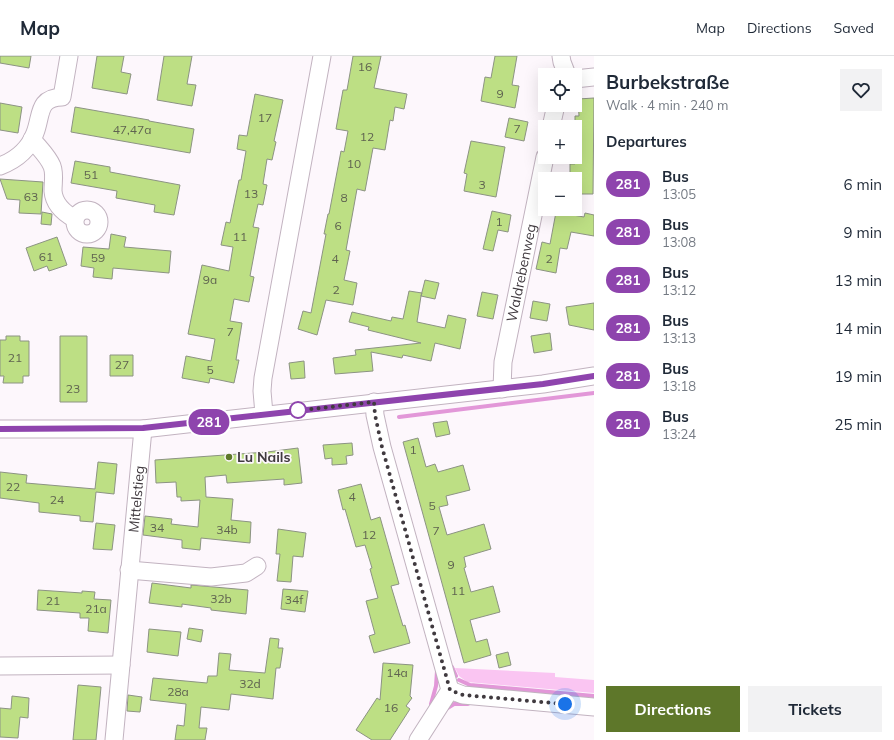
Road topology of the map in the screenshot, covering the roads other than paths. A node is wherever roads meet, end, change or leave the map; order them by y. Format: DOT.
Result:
graph roads {
  1 [pos="69,56"];
  2 [pos="322,56"];
  3 [pos="561,56"];
  4 [pos="564,68"];
  5 [pos="594,77"];
  6 [pos="582,78"];
  7 [pos="32,139"];
  8 [pos="0,154"];
  9 [pos="544,164"];
  10 [pos="0,166"];
  11 [pos="75,219"];
  12 [pos="594,376"];
  13 [pos="502,389"];
  14 [pos="374,402"];
  15 [pos="264,414"];
  16 [pos="143,428"];
  17 [pos="0,429"];
  18 [pos="257,566"];
  19 [pos="129,570"];
  20 [pos="0,666"];
  21 [pos="121,669"];
  22 [pos="450,690"];
  23 [pos="594,707"];
  24 [pos="114,740"];
  25 [pos="418,740"];
  1 -- 7 [label="street"];
  2 -- 15 [label="street"];
  3 -- 4 [label="street"];
  5 -- 6 [label="street"];
  7 -- 8 [label="street"];
  7 -- 10 [label="street"];
  7 -- 11 [label="street"];
  9 -- 13 [label="street, Waldrebenweg"];
  12 -- 13 [label="street"];
  13 -- 14 [label="street"];
  14 -- 15 [label="street"];
  14 -- 22 [label="street"];
  15 -- 16 [label="street"];
  16 -- 17 [label="street"];
  16 -- 19 [label="street, Mittelstieg"];
  18 -- 19 [label="street"];
  19 -- 21 [label="street, Mittelstieg"];
  20 -- 21 [label="street"];
  21 -- 24 [label="street, Mittelstieg"];
  22 -- 23 [label="street"];
  22 -- 25 [label="street"];
}
